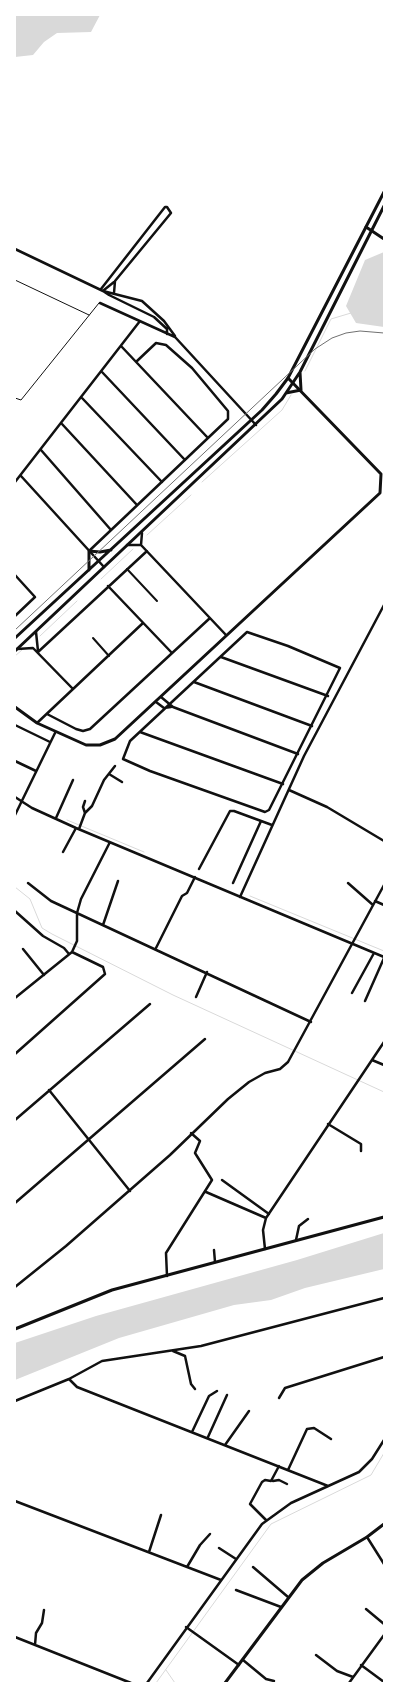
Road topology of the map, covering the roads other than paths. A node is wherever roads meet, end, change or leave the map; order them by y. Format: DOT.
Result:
graph roads {
  1 [pos="384,192"];
  2 [pos="384,206"];
  3 [pos="366,227"];
  4 [pos="371,231"];
  5 [pos="384,239"];
  6 [pos="15,249"];
  7 [pos="15,280"];
  8 [pos="115,281"];
  9 [pos="102,290"];
  10 [pos="114,293"];
  11 [pos="100,303"];
  12 [pos="89,316"];
  13 [pos="140,321"];
  14 [pos="168,334"];
  15 [pos="175,337"];
  16 [pos="121,346"];
  17 [pos="137,361"];
  18 [pos="102,371"];
  19 [pos="300,372"];
  20 [pos="288,378"];
  21 [pos="293,381"];
  22 [pos="301,390"];
  23 [pos="285,393"];
  24 [pos="81,397"];
  25 [pos="15,398"];
  26 [pos="251,420"];
  27 [pos="61,423"];
  28 [pos="256,424"];
  29 [pos="208,438"];
  30 [pos="41,450"];
  31 [pos="185,460"];
  32 [pos="21,475"];
  33 [pos="188,479"];
  34 [pos="15,482"];
  35 [pos="162,482"];
  36 [pos="192,484"];
  37 [pos="137,505"];
  38 [pos="111,530"];
  39 [pos="142,533"];
  40 [pos="127,545"];
  41 [pos="141,545"];
  42 [pos="111,549"];
  43 [pos="89,551"];
  44 [pos="147,551"];
  45 [pos="98,561"];
  46 [pos="104,567"];
  47 [pos="127,568"];
  48 [pos="89,570"];
  49 [pos="15,575"];
  50 [pos="108,586"];
  51 [pos="157,601"];
  52 [pos="384,605"];
  53 [pos="15,616"];
  54 [pos="210,618"];
  55 [pos="143,623"];
  56 [pos="36,631"];
  57 [pos="226,635"];
  58 [pos="15,638"];
  59 [pos="93,638"];
  60 [pos="15,650"];
  61 [pos="38,652"];
  62 [pos="172,653"];
  63 [pos="109,656"];
  64 [pos="220,656"];
  65 [pos="194,682"];
  66 [pos="73,689"];
  67 [pos="328,696"];
  68 [pos="161,697"];
  69 [pos="156,702"];
  70 [pos="169,704"];
  71 [pos="15,707"];
  72 [pos="173,707"];
  73 [pos="164,708"];
  74 [pos="47,714"];
  75 [pos="37,723"];
  76 [pos="15,725"];
  77 [pos="312,726"];
  78 [pos="140,732"];
  79 [pos="55,733"];
  80 [pos="50,742"];
  81 [pos="298,754"];
  82 [pos="15,761"];
  83 [pos="115,766"];
  84 [pos="36,771"];
  85 [pos="109,774"];
  86 [pos="73,780"];
  87 [pos="122,782"];
  88 [pos="282,784"];
  89 [pos="288,790"];
  90 [pos="15,797"];
  91 [pos="22,800"];
  92 [pos="85,801"];
  93 [pos="85,813"];
  94 [pos="15,815"];
  95 [pos="56,818"];
  96 [pos="261,821"];
  97 [pos="272,825"];
  98 [pos="79,827"];
  99 [pos="384,841"];
  100 [pos="110,842"];
  101 [pos="63,852"];
  102 [pos="199,868"];
  103 [pos="195,877"];
  104 [pos="118,881"];
  105 [pos="28,883"];
  106 [pos="234,883"];
  107 [pos="348,883"];
  108 [pos="384,885"];
  109 [pos="240,897"];
  110 [pos="375,901"];
  111 [pos="373,905"];
  112 [pos="384,905"];
  113 [pos="15,911"];
  114 [pos="77,913"];
  115 [pos="103,925"];
  116 [pos="353,942"];
  117 [pos="156,948"];
  118 [pos="23,949"];
  119 [pos="374,952"];
  120 [pos="70,953"];
  121 [pos="384,957"];
  122 [pos="207,972"];
  123 [pos="44,975"];
  124 [pos="352,993"];
  125 [pos="196,996"];
  126 [pos="15,998"];
  127 [pos="364,1001"];
  128 [pos="150,1004"];
  129 [pos="310,1022"];
  130 [pos="205,1039"];
  131 [pos="384,1042"];
  132 [pos="383,1046"];
  133 [pos="15,1054"];
  134 [pos="372,1060"];
  135 [pos="384,1065"];
  136 [pos="49,1090"];
  137 [pos="15,1120"];
  138 [pos="328,1124"];
  139 [pos="191,1133"];
  140 [pos="89,1140"];
  141 [pos="361,1151"];
  142 [pos="222,1180"];
  143 [pos="130,1191"];
  144 [pos="205,1192"];
  145 [pos="15,1204"];
  146 [pos="269,1214"];
  147 [pos="384,1217"];
  148 [pos="266,1218"];
  149 [pos="308,1218"];
  150 [pos="296,1242"];
  151 [pos="214,1250"];
  152 [pos="265,1250"];
  153 [pos="215,1263"];
  154 [pos="166,1276"];
  155 [pos="15,1287"];
  156 [pos="384,1298"];
  157 [pos="15,1329"];
  158 [pos="172,1351"];
  159 [pos="384,1357"];
  160 [pos="69,1379"];
  161 [pos="195,1389"];
  162 [pos="217,1391"];
  163 [pos="227,1396"];
  164 [pos="279,1398"];
  165 [pos="15,1401"];
  166 [pos="249,1411"];
  167 [pos="192,1432"];
  168 [pos="208,1438"];
  169 [pos="330,1438"];
  170 [pos="384,1440"];
  171 [pos="224,1445"];
  172 [pos="279,1466"];
  173 [pos="288,1470"];
  174 [pos="271,1482"];
  175 [pos="287,1484"];
  176 [pos="328,1487"];
  177 [pos="15,1501"];
  178 [pos="161,1515"];
  179 [pos="266,1520"];
  180 [pos="384,1524"];
  181 [pos="210,1534"];
  182 [pos="367,1537"];
  183 [pos="219,1548"];
  184 [pos="149,1552"];
  185 [pos="236,1559"];
  186 [pos="384,1564"];
  187 [pos="187,1567"];
  188 [pos="253,1567"];
  189 [pos="221,1580"];
  190 [pos="236,1590"];
  191 [pos="288,1597"];
  192 [pos="282,1607"];
  193 [pos="366,1609"];
  194 [pos="44,1610"];
  195 [pos="384,1624"];
  196 [pos="186,1627"];
  197 [pos="384,1635"];
  198 [pos="15,1637"];
  199 [pos="35,1646"];
  200 [pos="316,1655"];
  201 [pos="242,1660"];
  202 [pos="239,1665"];
  203 [pos="361,1665"];
  204 [pos="353,1677"];
  205 [pos="274,1681"];
  206 [pos="384,1682"];
  207 [pos="131,1683"];
  208 [pos="147,1683"];
  209 [pos="225,1683"];
  210 [pos="349,1683"];
  1 -- 3 [label="street"];
  2 -- 4 [label="street"];
  3 -- 4 [label="street"];
  3 -- 20 [label="street"];
  4 -- 5 [label="street"];
  4 -- 19 [label="street"];
  6 -- 9 [label="street"];
  7 -- 12 [label="lane"];
  8 -- 9 [label="street"];
  8 -- 9 [label="street"];
  8 -- 10 [label="street"];
  9 -- 10 [label="street"];
  9 -- 14 [label="street"];
  10 -- 15 [label="street"];
  11 -- 12 [label="lane"];
  11 -- 13 [label="street"];
  12 -- 25 [label="lane"];
  13 -- 14 [label="street"];
  13 -- 16 [label="street"];
  14 -- 15 [label="street"];
  15 -- 26 [label="street"];
  16 -- 17 [label="street"];
  16 -- 18 [label="street"];
  17 -- 29 [label="street"];
  17 -- 29 [label="street"];
  18 -- 24 [label="street"];
  18 -- 31 [label="street"];
  19 -- 21 [label="street"];
  19 -- 22 [label="street"];
  20 -- 21 [label="street"];
  20 -- 26 [label="street"];
  21 -- 22 [label="street"];
  21 -- 23 [label="street"];
  22 -- 23 [label="street"];
  22 -- 57 [label="street"];
  23 -- 28 [label="street"];
  24 -- 27 [label="street"];
  24 -- 35 [label="street"];
  26 -- 28 [label="street"];
  26 -- 33 [label="street"];
  27 -- 30 [label="street"];
  27 -- 37 [label="street"];
  28 -- 36 [label="street"];
  29 -- 31 [label="street"];
  30 -- 32 [label="street"];
  30 -- 38 [label="street"];
  31 -- 35 [label="street"];
  32 -- 34 [label="street"];
  32 -- 43 [label="street"];
  33 -- 36 [label="street"];
  33 -- 42 [label="street"];
  35 -- 37 [label="street"];
  36 -- 39 [label="street"];
  37 -- 38 [label="street"];
  38 -- 43 [label="street"];
  39 -- 40 [label="street"];
  39 -- 41 [label="street"];
  40 -- 41 [label="street"];
  40 -- 46 [label="street"];
  41 -- 44 [label="street"];
  42 -- 43 [label="street"];
  42 -- 45 [label="street"];
  43 -- 45 [label="street"];
  43 -- 48 [label="street"];
  44 -- 47 [label="street"];
  44 -- 54 [label="street"];
  45 -- 46 [label="street"];
  45 -- 48 [label="street"];
  46 -- 56 [label="street"];
  47 -- 50 [label="street"];
  47 -- 51 [label="street"];
  48 -- 58 [label="street"];
  49 -- 53 [label="street"];
  50 -- 55 [label="street"];
  50 -- 61 [label="street"];
  52 -- 89 [label="street"];
  54 -- 57 [label="street"];
  54 -- 62 [label="street"];
  55 -- 62 [label="street"];
  55 -- 63 [label="street"];
  56 -- 60 [label="street"];
  56 -- 61 [label="street"];
  57 -- 68 [label="street"];
  59 -- 63 [label="street"];
  60 -- 61 [label="street"];
  61 -- 66 [label="street"];
  62 -- 74 [label="street"];
  63 -- 66 [label="street"];
  64 -- 65 [label="street"];
  64 -- 67 [label="street"];
  64 -- 67 [label="street"];
  65 -- 70 [label="street"];
  65 -- 77 [label="street"];
  66 -- 74 [label="street"];
  67 -- 77 [label="street"];
  68 -- 69 [label="street"];
  68 -- 70 [label="street"];
  69 -- 73 [label="street"];
  69 -- 79 [label="street"];
  70 -- 72 [label="street"];
  70 -- 73 [label="street"];
  71 -- 75 [label="street"];
  72 -- 73 [label="street"];
  72 -- 81 [label="street"];
  73 -- 78 [label="street"];
  74 -- 75 [label="street"];
  75 -- 79 [label="street"];
  76 -- 80 [label="street"];
  77 -- 81 [label="street"];
  78 -- 88 [label="street"];
  78 -- 88 [label="street"];
  79 -- 80 [label="street"];
  80 -- 84 [label="street"];
  81 -- 88 [label="street"];
  82 -- 84 [label="street"];
  83 -- 85 [label="street"];
  84 -- 91 [label="street"];
  85 -- 87 [label="street"];
  85 -- 93 [label="street"];
  86 -- 95 [label="street"];
  89 -- 97 [label="street"];
  89 -- 99 [label="street"];
  90 -- 91 [label="street"];
  91 -- 94 [label="street"];
  91 -- 95 [label="street"];
  92 -- 93 [label="street"];
  93 -- 98 [label="street"];
  95 -- 98 [label="street"];
  96 -- 97 [label="street"];
  96 -- 102 [label="street"];
  96 -- 106 [label="street"];
  97 -- 109 [label="street"];
  98 -- 100 [label="street"];
  98 -- 101 [label="street"];
  100 -- 103 [label="street"];
  100 -- 114 [label="street"];
  103 -- 109 [label="street"];
  103 -- 117 [label="street"];
  104 -- 115 [label="street"];
  105 -- 114 [label="street"];
  107 -- 111 [label="street"];
  108 -- 110 [label="street"];
  109 -- 116 [label="street"];
  110 -- 111 [label="street"];
  110 -- 112 [label="street"];
  111 -- 116 [label="street"];
  113 -- 120 [label="street"];
  114 -- 115 [label="street"];
  114 -- 120 [label="street"];
  115 -- 117 [label="street"];
  116 -- 119 [label="street"];
  116 -- 129 [label="street"];
  117 -- 122 [label="street"];
  118 -- 123 [label="street"];
  119 -- 121 [label="street"];
  119 -- 124 [label="street"];
  120 -- 123 [label="street"];
  120 -- 133 [label="street"];
  121 -- 127 [label="street"];
  122 -- 125 [label="street"];
  122 -- 129 [label="street"];
  123 -- 126 [label="street"];
  128 -- 136 [label="street"];
  129 -- 139 [label="street"];
  130 -- 140 [label="street"];
  131 -- 132 [label="street"];
  132 -- 134 [label="street"];
  134 -- 135 [label="street"];
  134 -- 138 [label="street"];
  136 -- 137 [label="street"];
  136 -- 140 [label="street"];
  138 -- 141 [label="street"];
  138 -- 146 [label="street"];
  139 -- 143 [label="street"];
  139 -- 144 [label="street"];
  140 -- 143 [label="street"];
  140 -- 145 [label="street"];
  142 -- 146 [label="street"];
  143 -- 155 [label="street"];
  144 -- 148 [label="street"];
  144 -- 154 [label="street"];
  146 -- 148 [label="street"];
  147 -- 150 [label="street"];
  148 -- 152 [label="street"];
  149 -- 150 [label="street"];
  150 -- 152 [label="street"];
  151 -- 153 [label="street"];
  152 -- 153 [label="street"];
  153 -- 154 [label="street"];
  154 -- 157 [label="street"];
  156 -- 158 [label="street"];
  158 -- 160 [label="street"];
  158 -- 161 [label="street"];
  159 -- 164 [label="street"];
  160 -- 165 [label="street"];
  160 -- 167 [label="street"];
  162 -- 167 [label="street"];
  163 -- 168 [label="street"];
  166 -- 171 [label="street"];
  167 -- 168 [label="street"];
  168 -- 171 [label="street"];
  169 -- 173 [label="street"];
  170 -- 176 [label="street"];
  171 -- 172 [label="street"];
  172 -- 173 [label="street"];
  172 -- 174 [label="street"];
  173 -- 176 [label="street"];
  174 -- 175 [label="street"];
  174 -- 179 [label="street"];
  176 -- 179 [label="street"];
  177 -- 184 [label="street"];
  178 -- 184 [label="street"];
  179 -- 185 [label="street"];
  180 -- 182 [label="street"];
  181 -- 187 [label="street"];
  182 -- 186 [label="street"];
  182 -- 191 [label="street"];
  183 -- 185 [label="street"];
  184 -- 187 [label="street"];
  185 -- 189 [label="street"];
  187 -- 189 [label="street"];
  188 -- 191 [label="street"];
  189 -- 196 [label="street"];
  190 -- 192 [label="street"];
  191 -- 192 [label="street"];
  192 -- 201 [label="street"];
  193 -- 195 [label="street"];
  194 -- 199 [label="street"];
  196 -- 202 [label="street"];
  196 -- 208 [label="street"];
  197 -- 203 [label="street"];
  198 -- 199 [label="street"];
  199 -- 207 [label="street"];
  200 -- 204 [label="street"];
  201 -- 202 [label="street"];
  201 -- 205 [label="street"];
  202 -- 209 [label="street"];
  203 -- 204 [label="street"];
  203 -- 206 [label="street"];
  204 -- 210 [label="street"];
}
